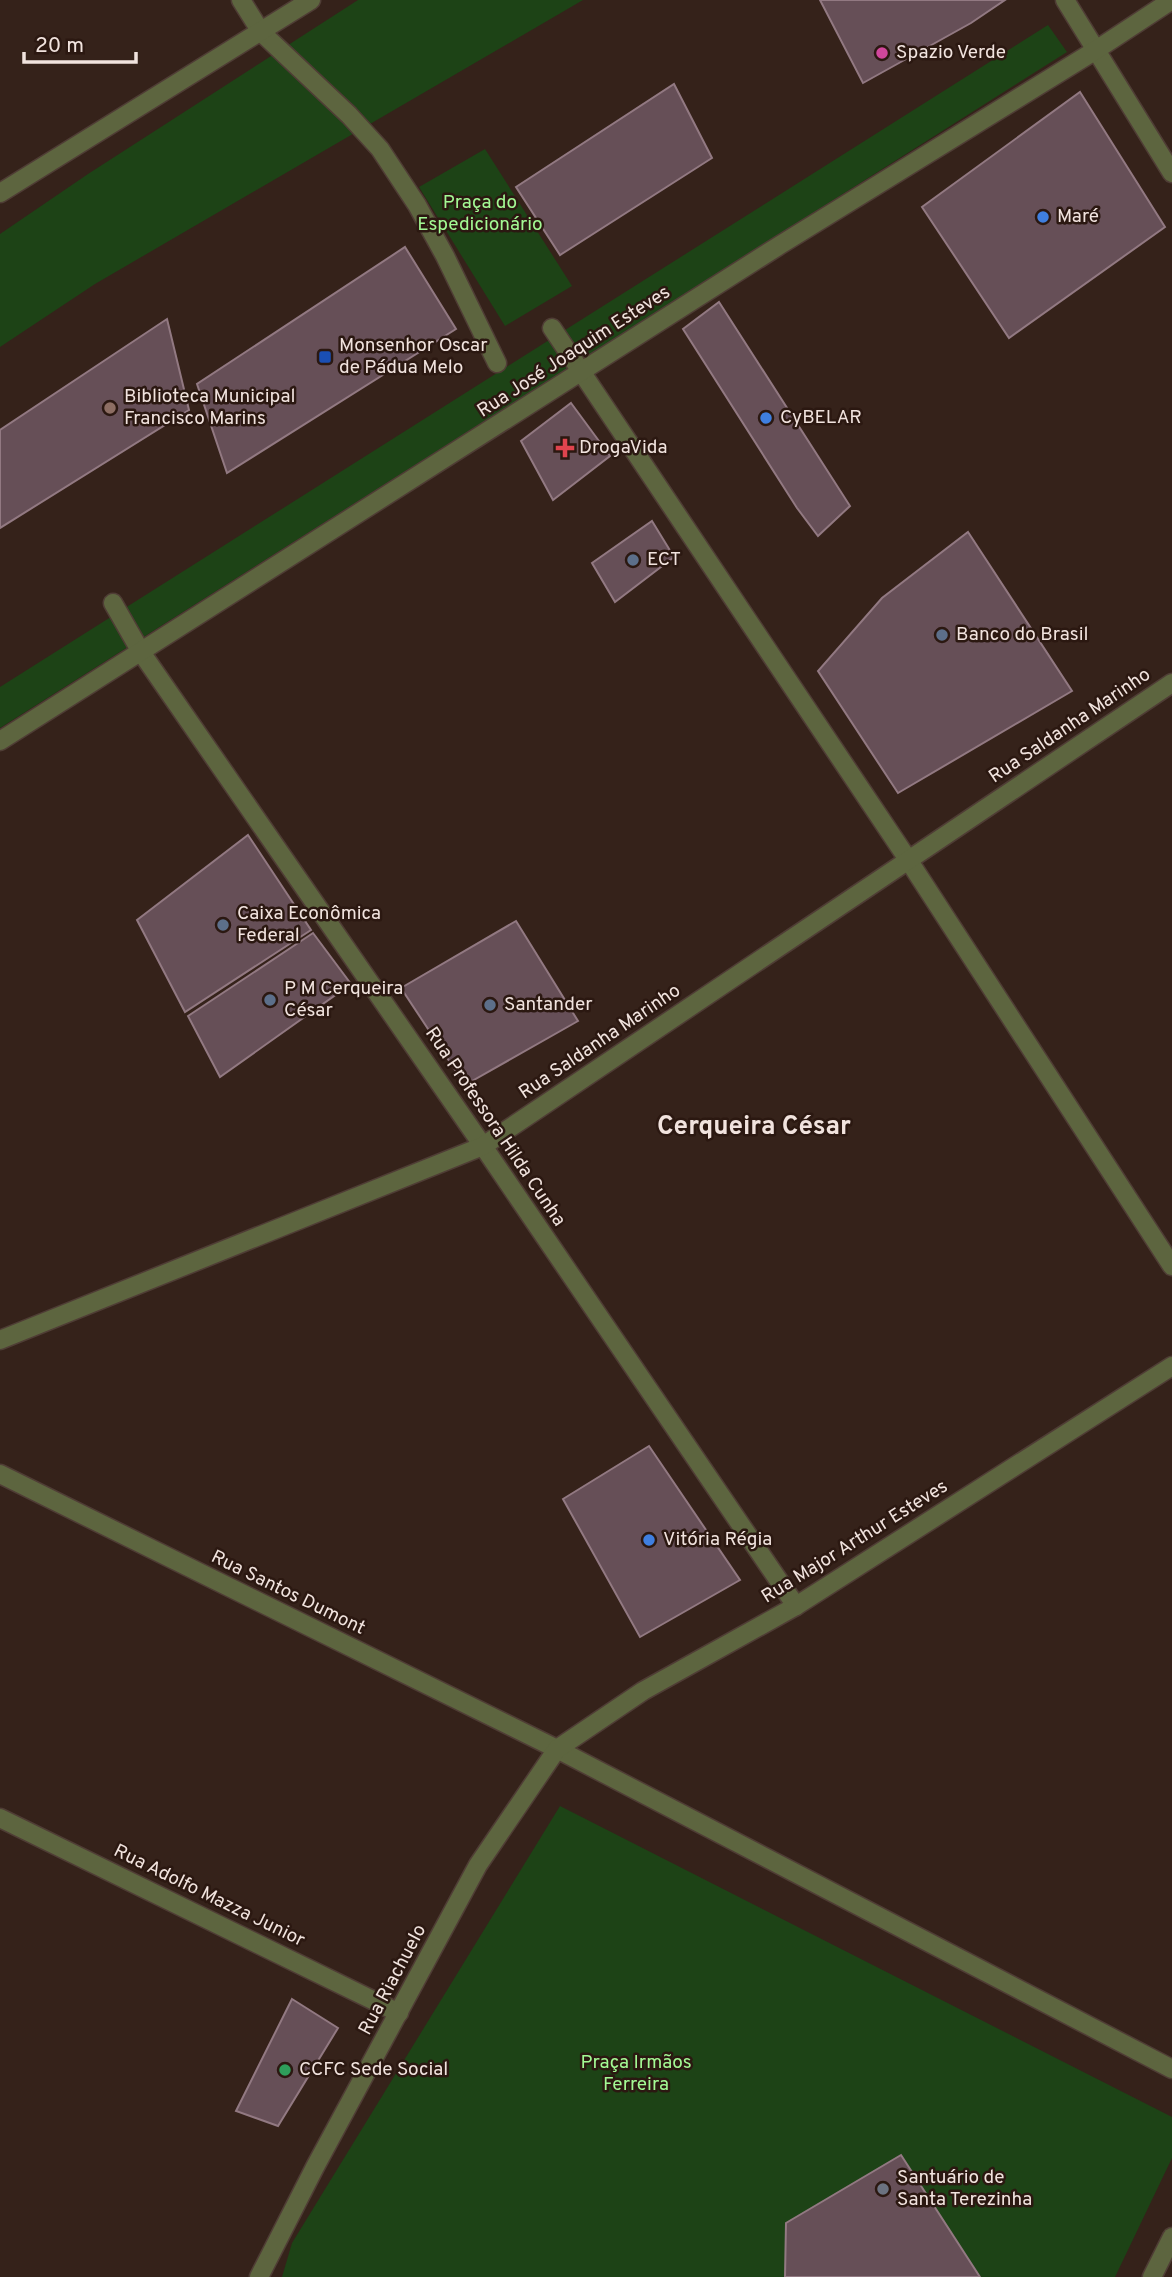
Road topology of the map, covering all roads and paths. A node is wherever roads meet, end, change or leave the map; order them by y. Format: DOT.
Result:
graph roads {
  1 [pos="241,0"];
  2 [pos="311,0"];
  3 [pos="1065,0"];
  4 [pos="1172,0"];
  5 [pos="261,32"];
  6 [pos="1096,50"];
  7 [pos="1172,173"];
  8 [pos="0,193"];
  9 [pos="552,328"];
  10 [pos="497,363"];
  11 [pos="582,373"];
  12 [pos="113,603"];
  13 [pos="141,652"];
  14 [pos="1172,684"];
  15 [pos="0,741"];
  16 [pos="909,861"];
  17 [pos="483,1146"];
  18 [pos="1172,1266"];
  19 [pos="0,1340"];
  20 [pos="1172,1366"];
  21 [pos="0,1474"];
  22 [pos="796,1606"];
  23 [pos="557,1749"];
  24 [pos="0,1818"];
  25 [pos="400,2012"];
  26 [pos="1172,2069"];
  27 [pos="1172,2237"];
  28 [pos="259,2277"];
  29 [pos="1152,2277"];
  1 -- 5 [label="street"];
  2 -- 5 [label="street"];
  3 -- 6 [label="street"];
  4 -- 6 [label="street, Rua José Joaquim Esteves"];
  5 -- 8 [label="street"];
  5 -- 10 [label="street"];
  6 -- 7 [label="street"];
  6 -- 11 [label="street, Rua José Joaquim Esteves"];
  9 -- 11 [label="street"];
  11 -- 13 [label="street, Rua José Joaquim Esteves"];
  11 -- 16 [label="street"];
  12 -- 13 [label="street, Rua Professora Hilda Cunha"];
  13 -- 15 [label="street, Rua José Joaquim Esteves"];
  13 -- 17 [label="street, Rua Professora Hilda Cunha"];
  14 -- 16 [label="street, Rua Saldanha Marinho"];
  16 -- 17 [label="street, Rua Saldanha Marinho"];
  16 -- 18 [label="street"];
  17 -- 19 [label="street, Rua Saldanha Marinho"];
  17 -- 22 [label="street, Rua Professora Hilda Cunha"];
  20 -- 22 [label="street, Rua Major Arthur Esteves"];
  21 -- 23 [label="street, Rua Santos Dumont"];
  22 -- 23 [label="street, Rua Major Arthur Esteves"];
  23 -- 25 [label="street, Rua Riachuelo"];
  23 -- 26 [label="street"];
  24 -- 25 [label="street, Rua Adolfo Mazza Junior"];
  25 -- 28 [label="street, Rua Riachuelo"];
  27 -- 29 [label="street"];
}
